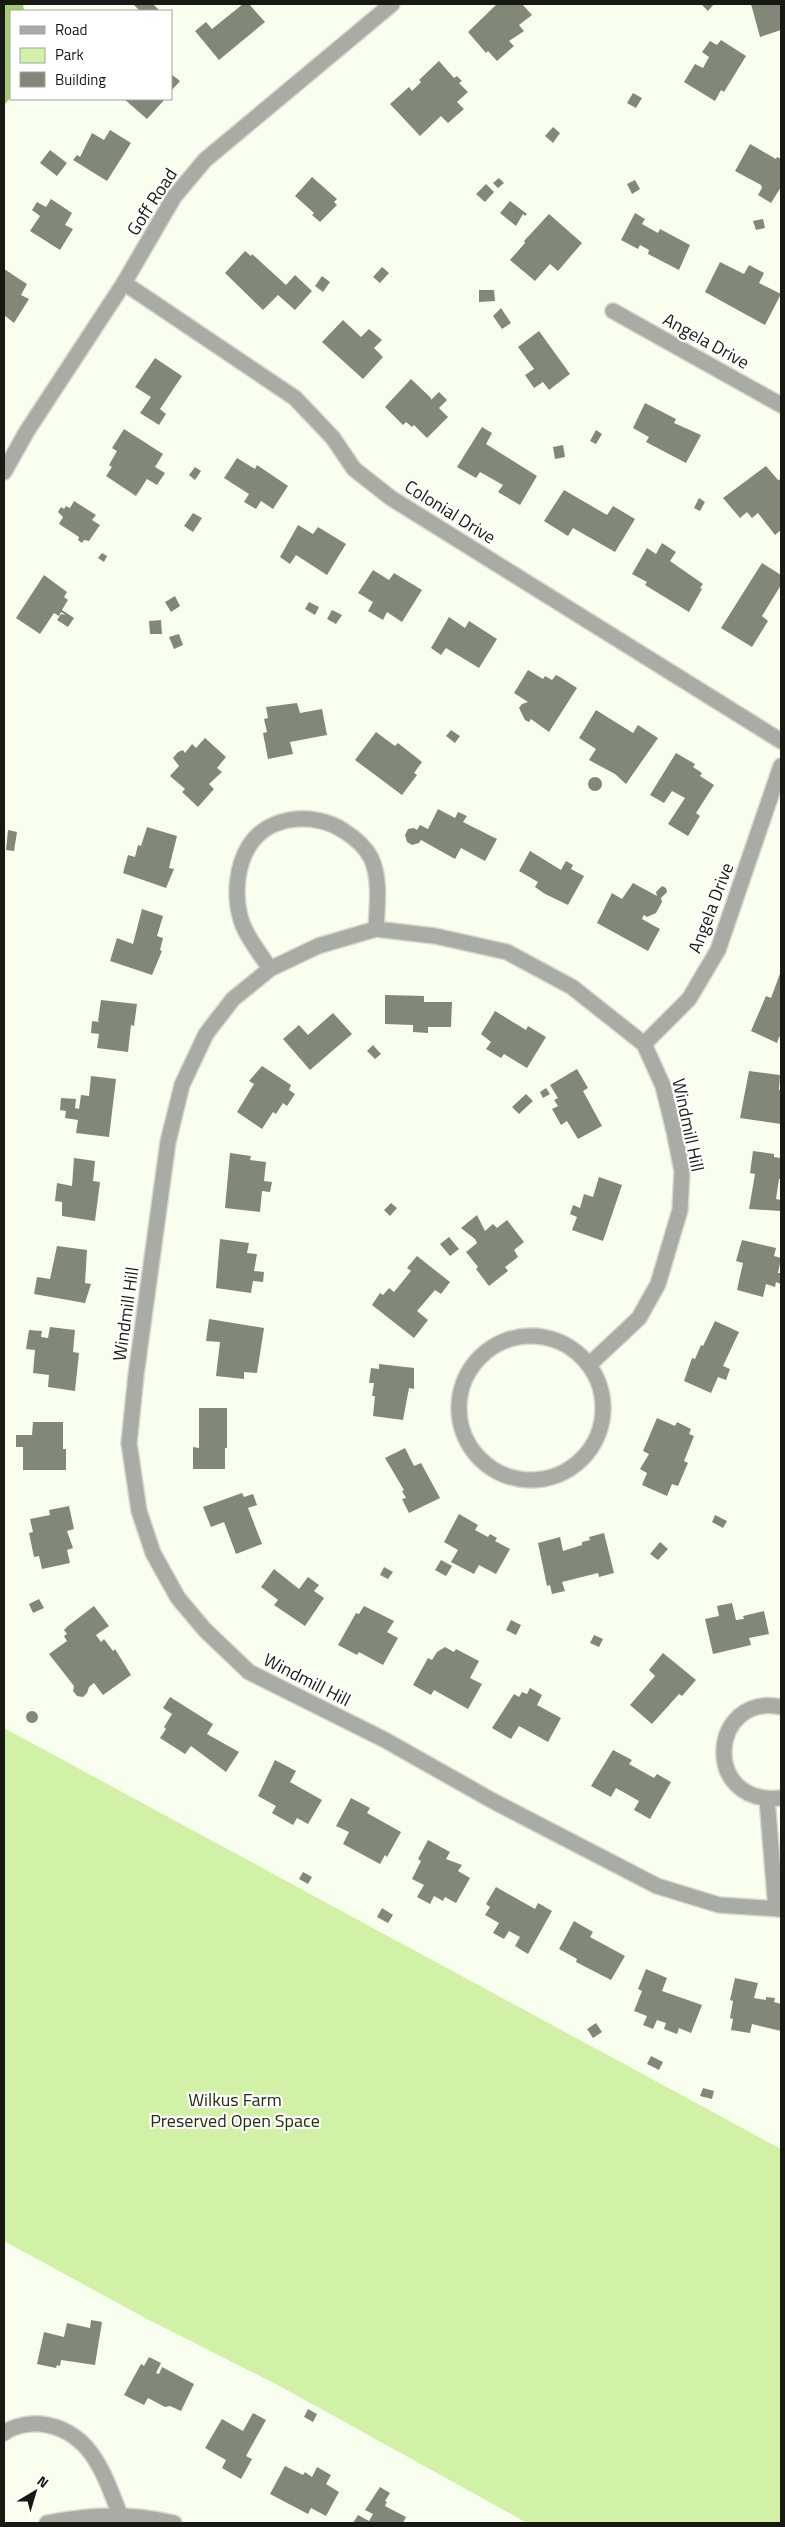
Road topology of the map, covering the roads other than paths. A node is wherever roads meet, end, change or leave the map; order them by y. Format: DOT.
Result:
graph roads {
  1 [pos="392,4"];
  2 [pos="124,283"];
  3 [pos="613,311"];
  4 [pos="781,405"];
  5 [pos="4,472"];
  6 [pos="781,741"];
  7 [pos="781,766"];
  8 [pos="376,929"];
  9 [pos="270,969"];
  10 [pos="644,1044"];
  11 [pos="590,1364"];
  12 [pos="781,1706"];
  13 [pos="774,1798"];
  14 [pos="779,1909"];
  15 [pos="4,2433"];
  16 [pos="120,2515"];
  17 [pos="47,2523"];
  18 [pos="174,2523"];
  1 -- 2 [label="street, Goff Road"];
  2 -- 5 [label="street, Goff Road"];
  2 -- 6 [label="street, Colonial Drive"];
  3 -- 4 [label="street, Angela Drive"];
  7 -- 10 [label="street, Angela Drive"];
  8 -- 9 [label="street, Windmill Hill"];
  8 -- 9 [label="street"];
  8 -- 10 [label="street, Windmill Hill"];
  9 -- 14 [label="street, Windmill Hill"];
  10 -- 11 [label="street, Windmill Hill"];
  11 -- 11 [label="street"];
  12 -- 13 [label="street"];
  13 -- 14 [label="street"];
  15 -- 16 [label="street"];
  16 -- 17 [label="street"];
  16 -- 18 [label="street"];
}
